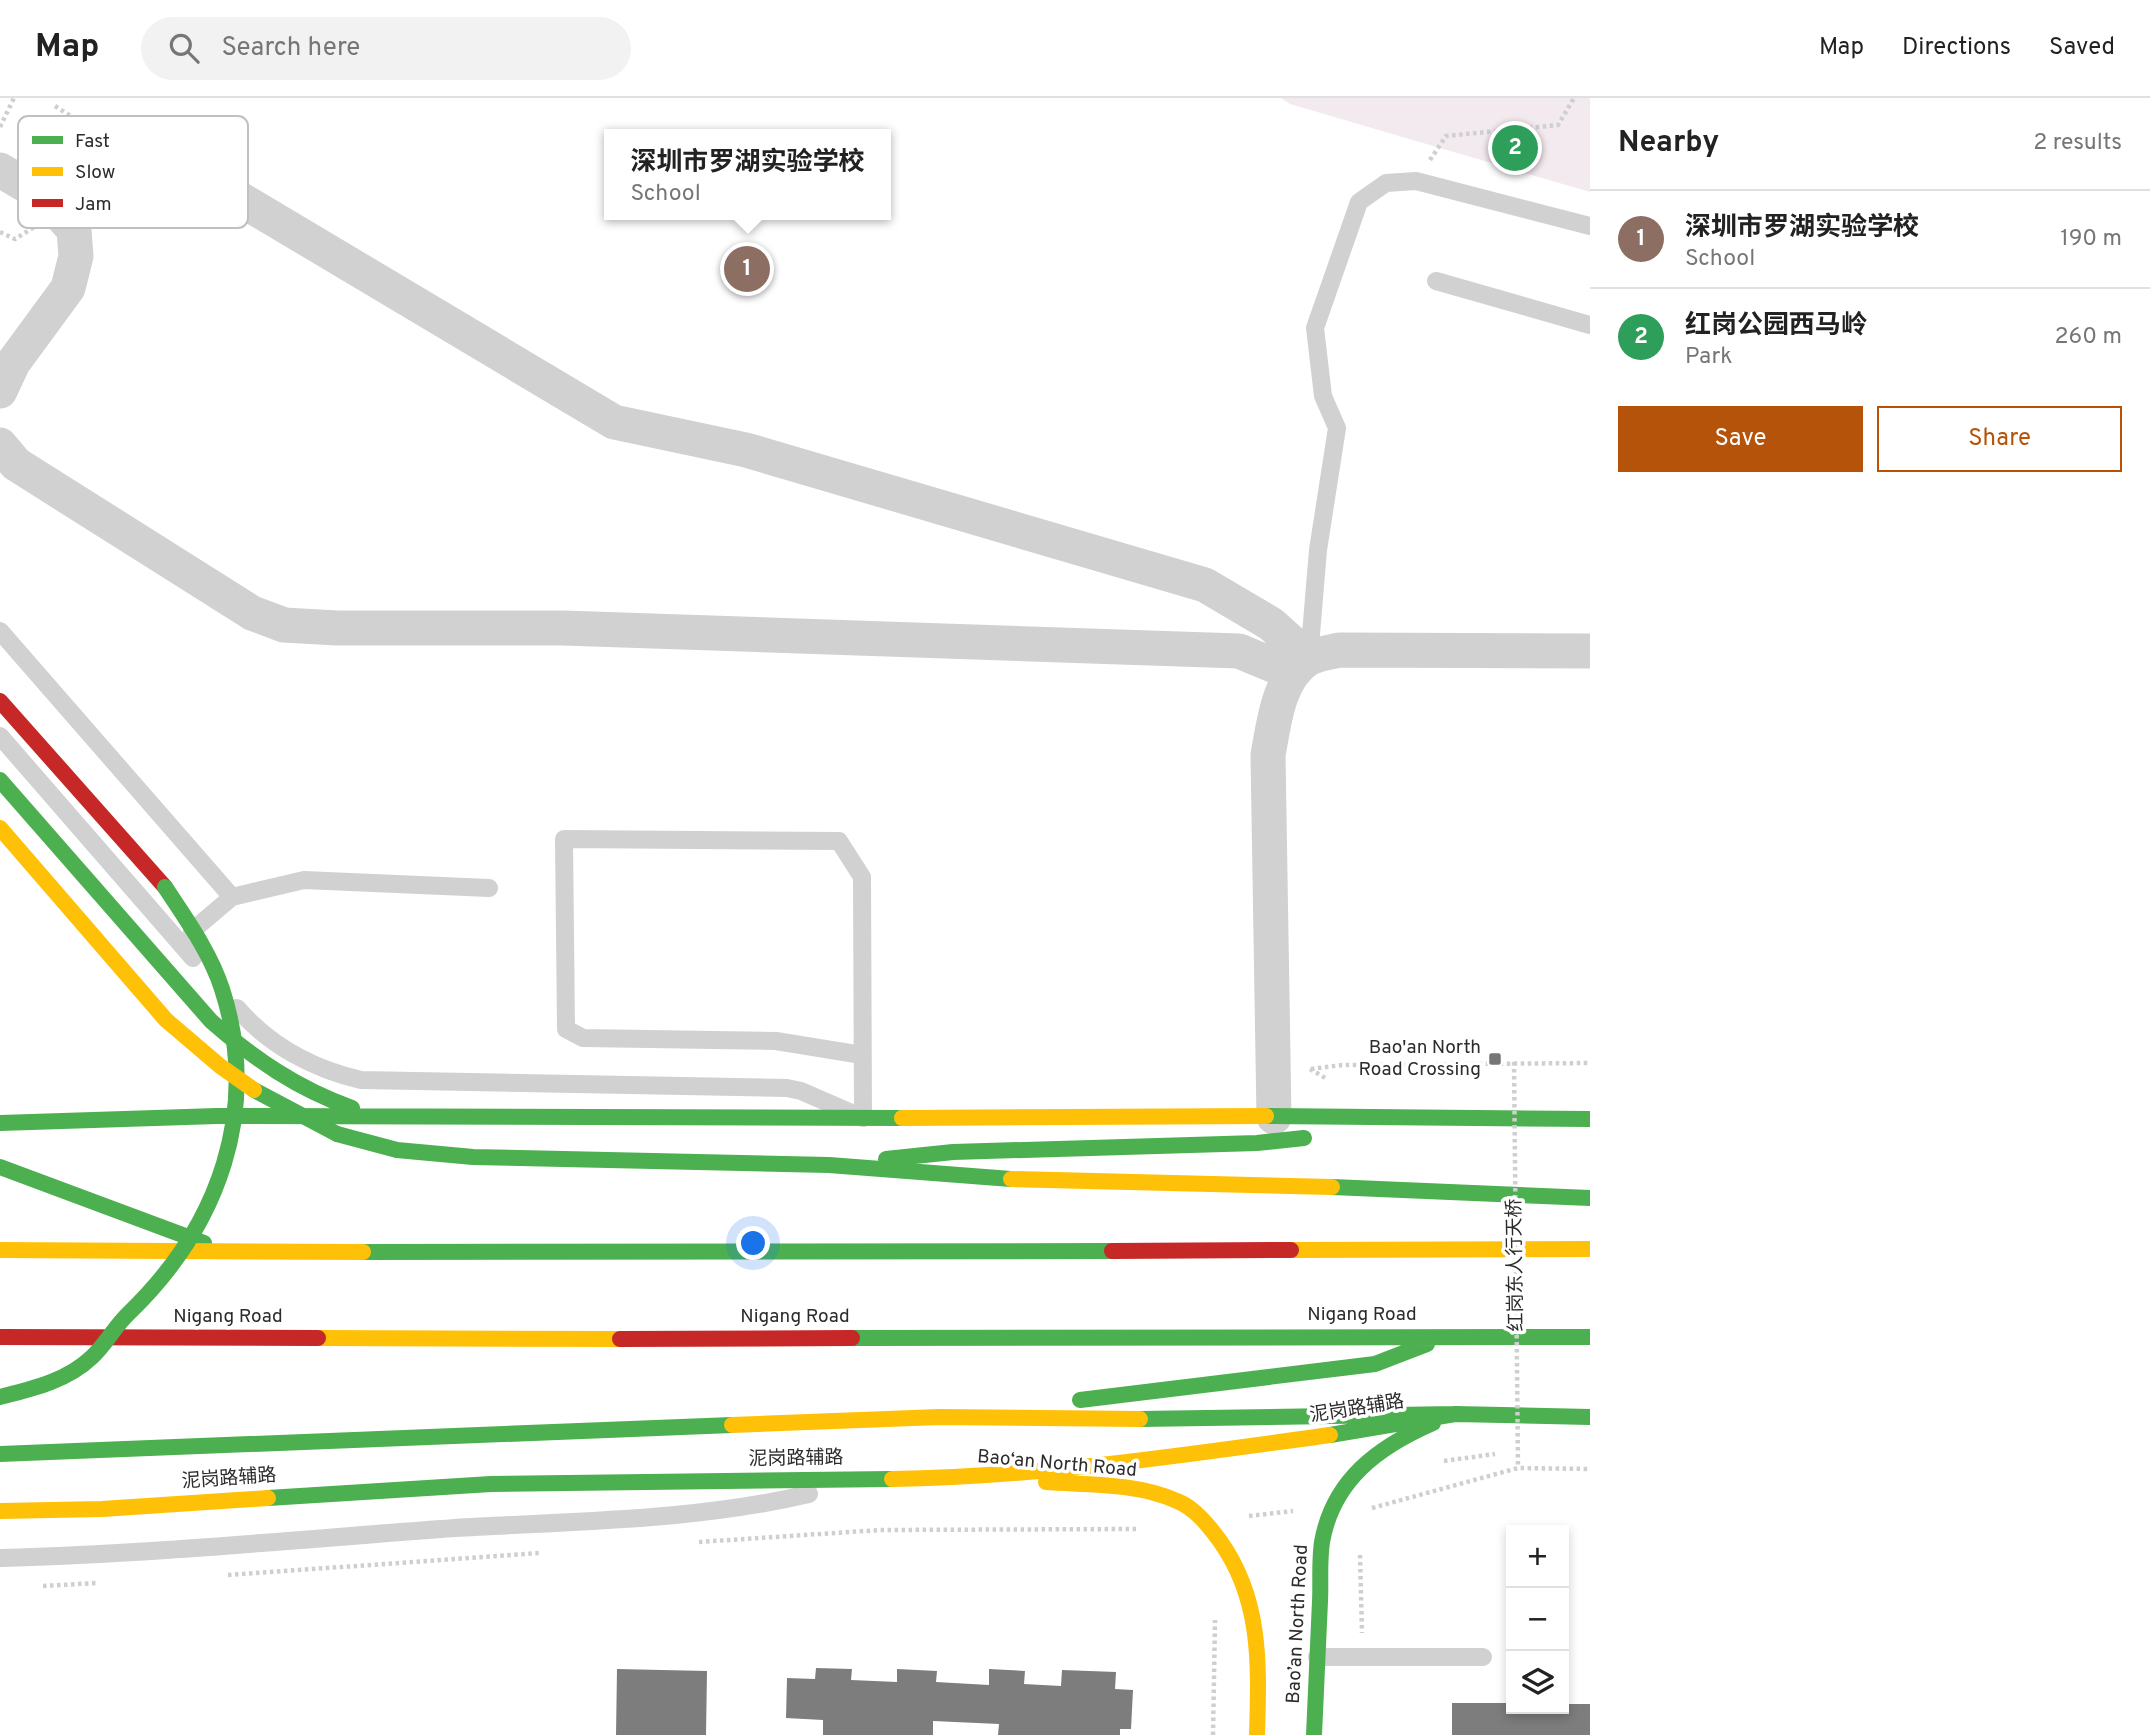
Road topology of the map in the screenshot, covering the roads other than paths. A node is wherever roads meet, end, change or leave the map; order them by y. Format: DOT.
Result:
graph roads {
  1 [pos="0,170"];
  2 [pos="18,181"];
  3 [pos="248,204"];
  4 [pos="1590,226"];
  5 [pos="72,228"];
  6 [pos="1436,281"];
  7 [pos="1590,326"];
  8 [pos="0,391"];
  9 [pos="0,445"];
  10 [pos="0,631"];
  11 [pos="1590,651"];
  12 [pos="1300,666"];
  13 [pos="0,701"];
  14 [pos="0,736"];
  15 [pos="0,780"];
  16 [pos="0,828"];
  17 [pos="489,888"];
  18 [pos="232,897"];
  19 [pos="179,942"];
  20 [pos="862,1055"];
  21 [pos="382,1117"];
  22 [pos="1274,1117"];
  23 [pos="863,1118"];
  24 [pos="1459,1119"];
  25 [pos="1590,1119"];
  26 [pos="0,1123"];
  27 [pos="829,1165"];
  28 [pos="0,1167"];
  29 [pos="1590,1198"];
  30 [pos="1590,1249"];
  31 [pos="0,1250"];
  32 [pos="229,1252"];
  33 [pos="1451,1335"];
  34 [pos="0,1337"];
  35 [pos="1590,1337"];
  36 [pos="0,1397"];
  37 [pos="1455,1414"];
  38 [pos="939,1417"];
  39 [pos="1590,1417"];
  40 [pos="0,1454"];
  41 [pos="964,1478"];
  42 [pos="873,1479"];
  43 [pos="0,1510"];
  44 [pos="0,1558"];
  45 [pos="1317,1657"];
  46 [pos="1483,1657"];
  47 [pos="1257,1735"];
  48 [pos="1314,1735"];
  1 -- 2 [label="street"];
  3 -- 12 [label="street"];
  4 -- 12 [label="lane"];
  5 -- 8 [label="street"];
  6 -- 7 [label="lane"];
  9 -- 12 [label="street"];
  10 -- 18 [label="lane"];
  11 -- 12 [label="street"];
  12 -- 22 [label="street"];
  13 -- 36 [label="main road, bridge"];
  14 -- 19 [label="lane"];
  15 -- 21 [label="main road"];
  16 -- 27 [label="main road, bridge"];
  17 -- 18 [label="lane"];
  18 -- 19 [label="lane"];
  19 -- 23 [label="lane"];
  20 -- 20 [label="lane"];
  20 -- 23 [label="lane"];
  21 -- 23 [label="main road"];
  21 -- 26 [label="main road"];
  22 -- 23 [label="main road"];
  22 -- 24 [label="main road"];
  24 -- 25 [label="main road"];
  24 -- 27 [label="main road"];
  27 -- 29 [label="main road"];
  28 -- 32 [label="main road"];
  30 -- 32 [label="main road"];
  31 -- 32 [label="main road"];
  33 -- 34 [label="main road, Nigang Road"];
  33 -- 35 [label="main road, Nigang Road"];
  33 -- 38 [label="main road"];
  37 -- 38 [label="main road"];
  37 -- 39 [label="main road, 泥岗路辅路"];
  37 -- 41 [label="main road, 泥岗路辅路"];
  37 -- 45 [label="main road, Bao’an North Road"];
  38 -- 40 [label="main road"];
  41 -- 42 [label="main road, 泥岗路辅路"];
  41 -- 47 [label="main road, Bao‘an North Road"];
  42 -- 43 [label="main road, 泥岗路辅路"];
  42 -- 44 [label="lane"];
  45 -- 46 [label="lane"];
  45 -- 48 [label="main road, Bao’an North Road"];
}
